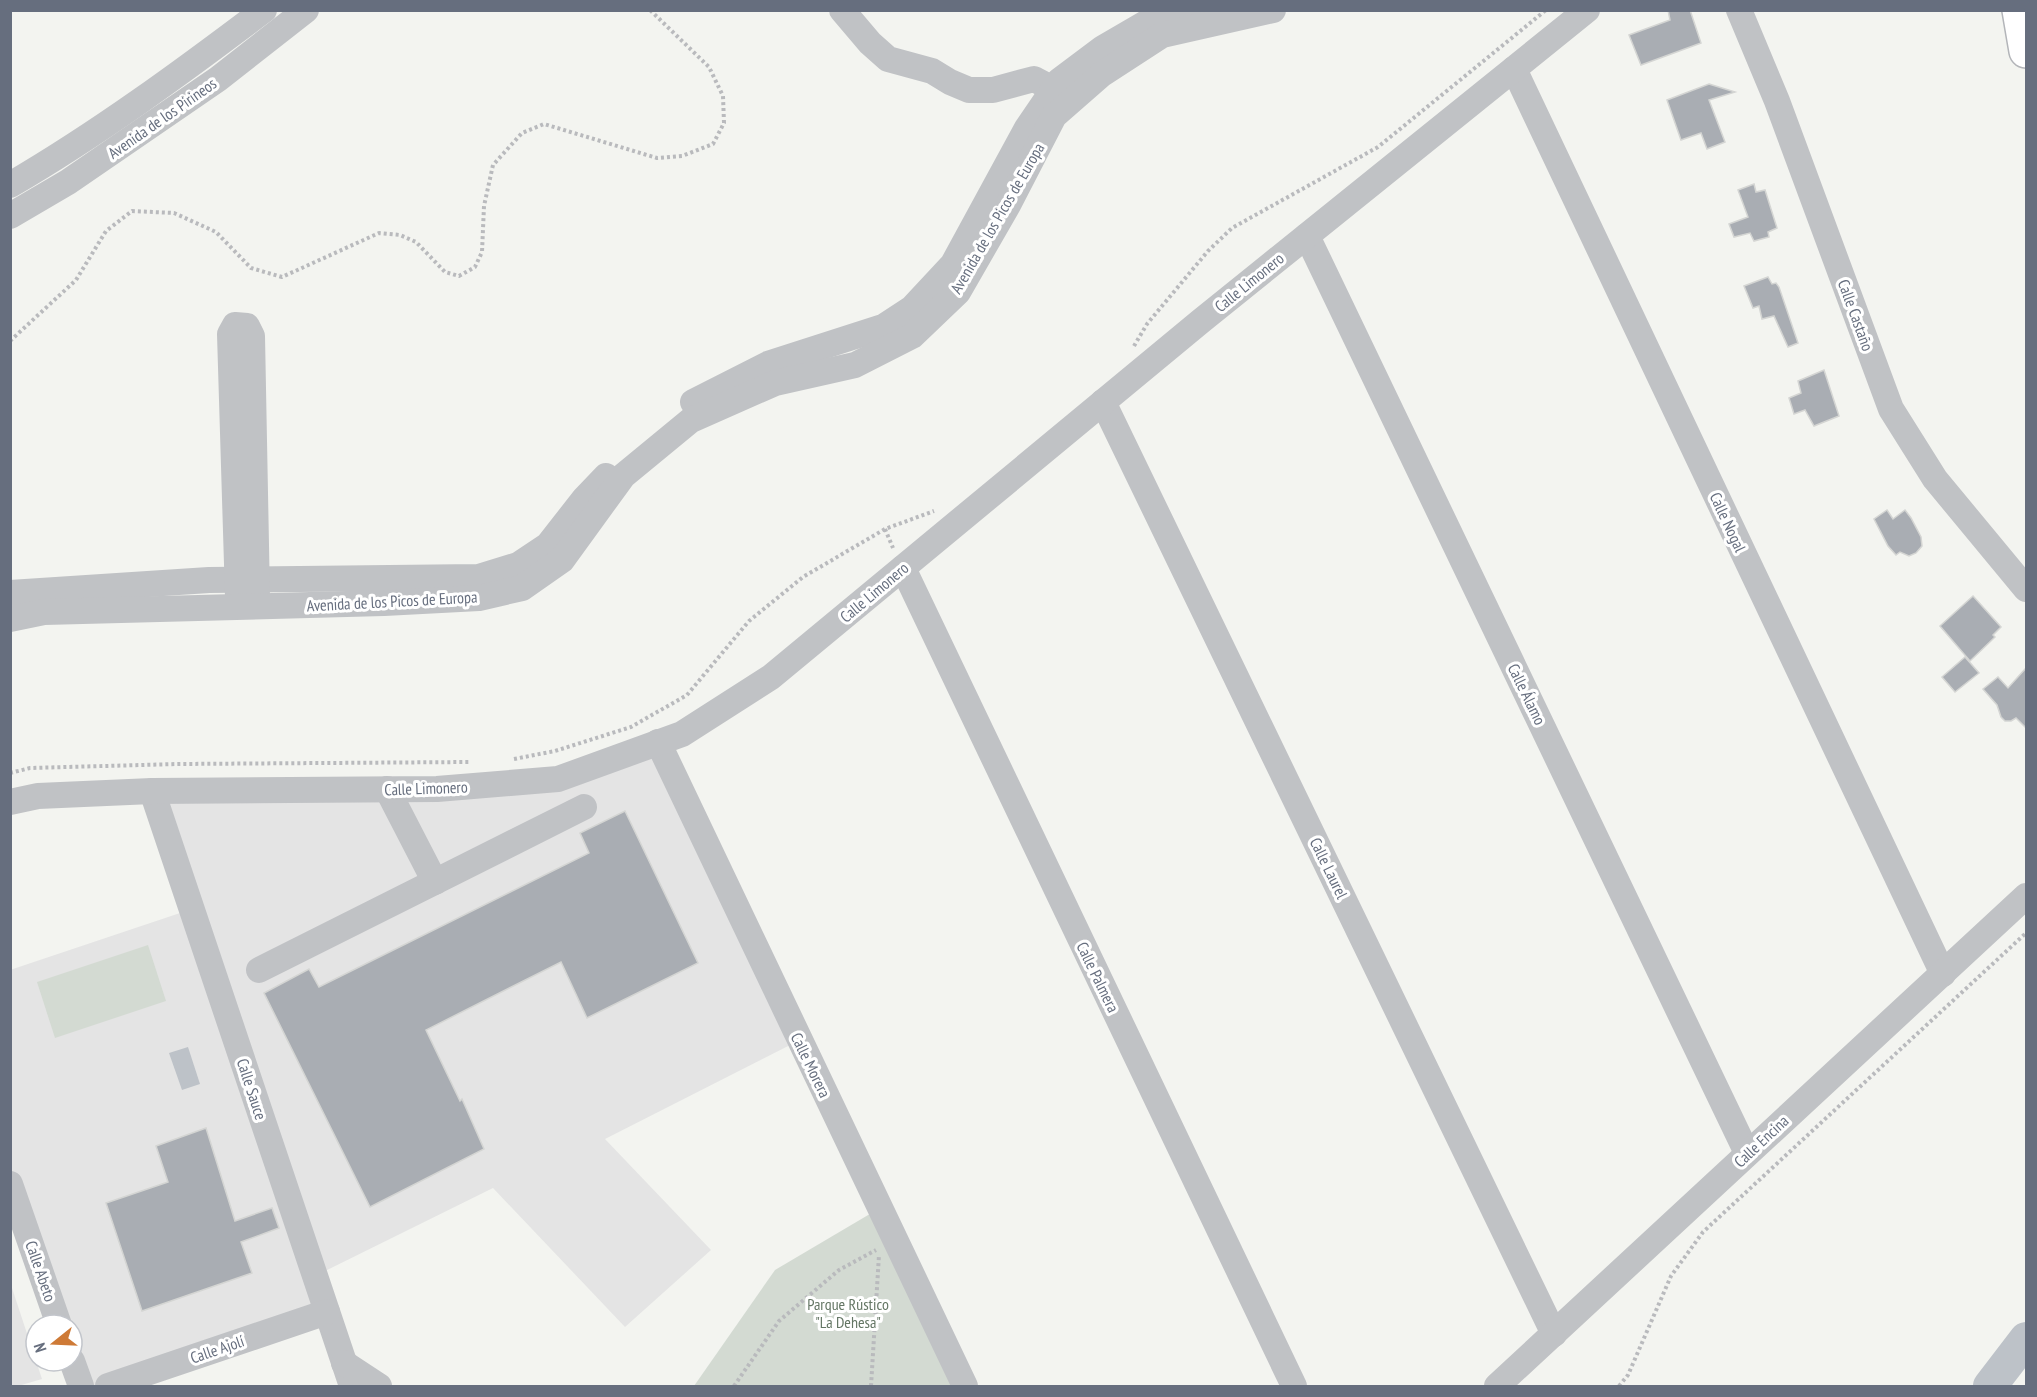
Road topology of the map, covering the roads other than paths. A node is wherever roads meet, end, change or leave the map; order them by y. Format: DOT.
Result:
graph roads {
  1 [pos="264,10"];
  2 [pos="306,10"];
  3 [pos="842,10"];
  4 [pos="1199,10"];
  5 [pos="1273,10"];
  6 [pos="1587,10"];
  7 [pos="1739,10"];
  8 [pos="2019,10"];
  9 [pos="2026,51"];
  10 [pos="1514,69"];
  11 [pos="1061,97"];
  12 [pos="10,184"];
  13 [pos="10,216"];
  14 [pos="1307,236"];
  15 [pos="1103,402"];
  16 [pos="903,568"];
  17 [pos="247,579"];
  18 [pos="2026,589"];
  19 [pos="10,593"];
  20 [pos="247,606"];
  21 [pos="10,619"];
  22 [pos="658,742"];
  23 [pos="387,789"];
  24 [pos="152,791"];
  25 [pos="10,802"];
  26 [pos="584,807"];
  27 [pos="435,882"];
  28 [pos="2026,896"];
  29 [pos="259,970"];
  30 [pos="1943,974"];
  31 [pos="1747,1153"];
  32 [pos="10,1184"];
  33 [pos="327,1312"];
  34 [pos="55,1313"];
  35 [pos="1554,1334"];
  36 [pos="348,1375"];
  37 [pos="108,1386"];
  38 [pos="378,1386"];
  39 [pos="965,1386"];
  40 [pos="1294,1386"];
  41 [pos="1497,1386"];
  1 -- 12 [label="street, Avenida de los Pirineos"];
  2 -- 13 [label="street, Avenida de los Pirineos"];
  3 -- 11 [label="street"];
  4 -- 11 [label="street, Avenida de los Picos de Europa"];
  5 -- 11 [label="street, Avenida de los Picos de Europa"];
  6 -- 10 [label="street, Calle Limonero"];
  7 -- 18 [label="street, Calle Castaño"];
  8 -- 9 [label="main road"];
  10 -- 14 [label="street, Calle Limonero"];
  10 -- 30 [label="street, Calle Nogal"];
  11 -- 17 [label="street, Avenida de los Picos de Europa"];
  11 -- 20 [label="street, Avenida de los Picos de Europa"];
  14 -- 15 [label="street, Calle Limonero"];
  14 -- 31 [label="street, Calle Álamo"];
  15 -- 16 [label="street, Calle Limonero"];
  15 -- 35 [label="street, Calle Laurel"];
  16 -- 22 [label="street, Calle Limonero"];
  16 -- 40 [label="street, Calle Palmera"];
  17 -- 17 [label="street"];
  17 -- 19 [label="street, Avenida de los Picos de Europa"];
  17 -- 20 [label="street"];
  20 -- 21 [label="street, Avenida de los Picos de Europa"];
  22 -- 23 [label="street, Calle Limonero"];
  22 -- 39 [label="street, Calle Morera"];
  23 -- 24 [label="street, Calle Limonero"];
  23 -- 27 [label="street"];
  24 -- 25 [label="street, Calle Limonero"];
  24 -- 33 [label="street, Calle Sauce"];
  26 -- 27 [label="street"];
  27 -- 29 [label="street"];
  28 -- 30 [label="street, Calle Encina"];
  30 -- 31 [label="street, Calle Encina"];
  31 -- 35 [label="street, Calle Encina"];
  32 -- 34 [label="street, Calle Abeto"];
  33 -- 36 [label="street, Calle Sauce"];
  33 -- 37 [label="street, Calle Ajolí"];
  35 -- 41 [label="street, Calle Encina"];
  36 -- 38 [label="street"];
}
